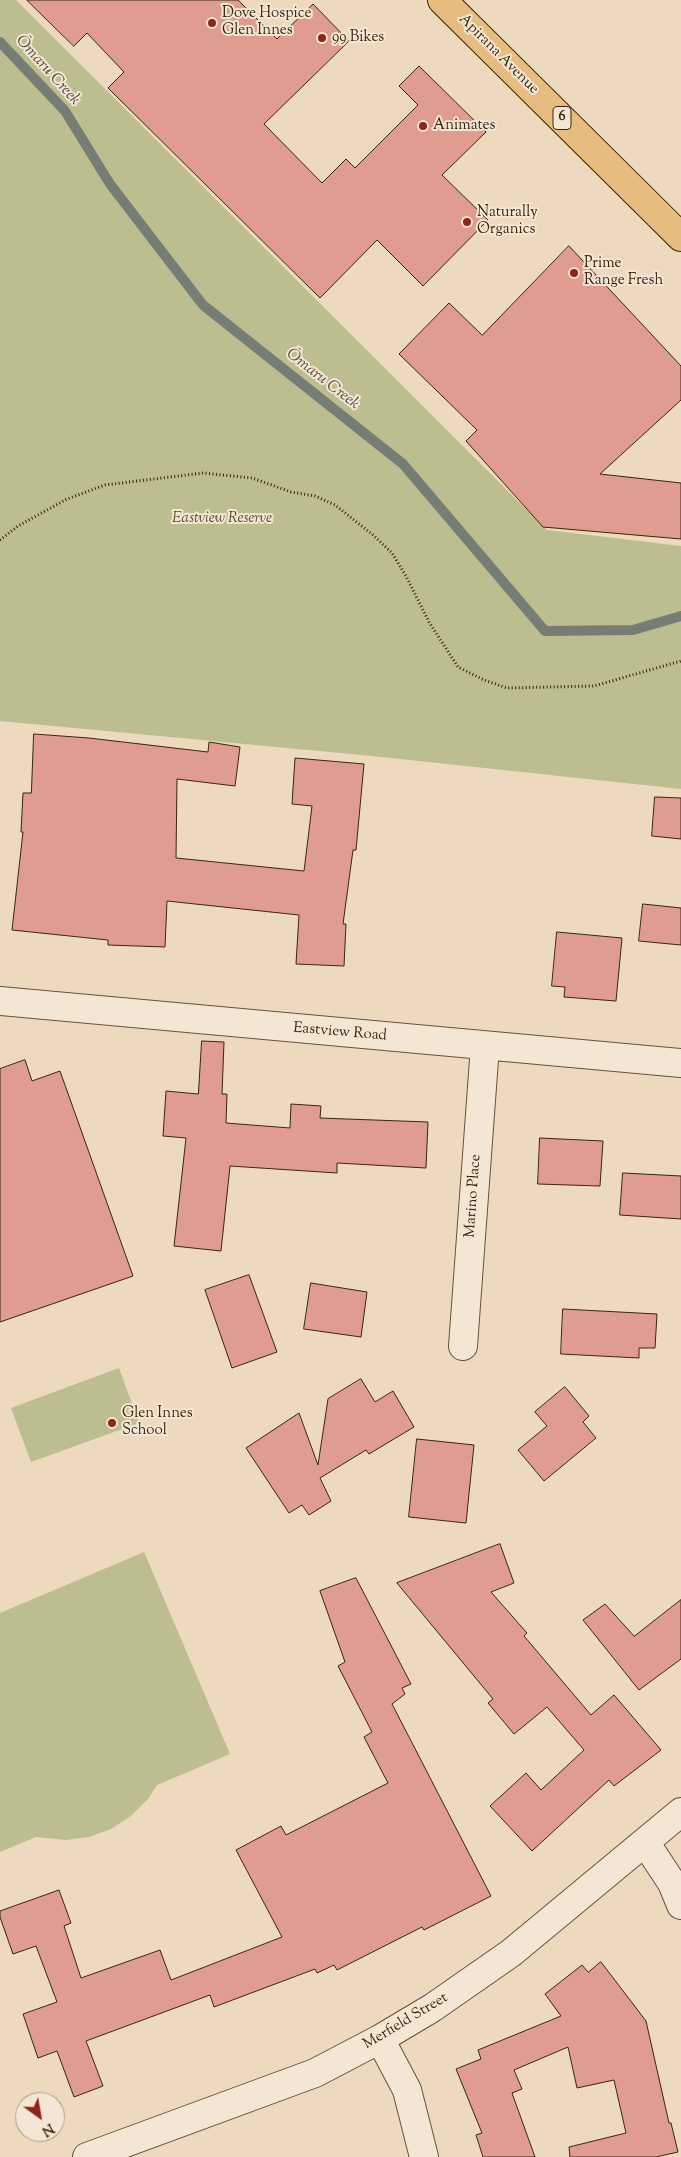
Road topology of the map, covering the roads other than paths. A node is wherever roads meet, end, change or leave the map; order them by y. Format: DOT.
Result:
graph roads {
  1 [pos="442,0"];
  2 [pos="681,237"];
  3 [pos="0,1001"];
  4 [pos="486,1046"];
  5 [pos="681,1064"];
  6 [pos="463,1346"];
  7 [pos="681,1812"];
  8 [pos="645,1842"];
  9 [pos="681,1906"];
  10 [pos="380,2039"];
  11 [pos="115,2152"];
  12 [pos="87,2157"];
  13 [pos="424,2157"];
  1 -- 2 [label="main road, Apirana Avenue / 6"];
  3 -- 4 [label="street, Eastview Road"];
  4 -- 5 [label="street, Eastview Road"];
  4 -- 6 [label="street, Marino Place"];
  7 -- 8 [label="street, Merfield Street"];
  8 -- 9 [label="street"];
  8 -- 10 [label="street, Merfield Street"];
  10 -- 11 [label="street, Merfield Street"];
  10 -- 13 [label="street"];
  11 -- 12 [label="street, Merfield Street"];
}
